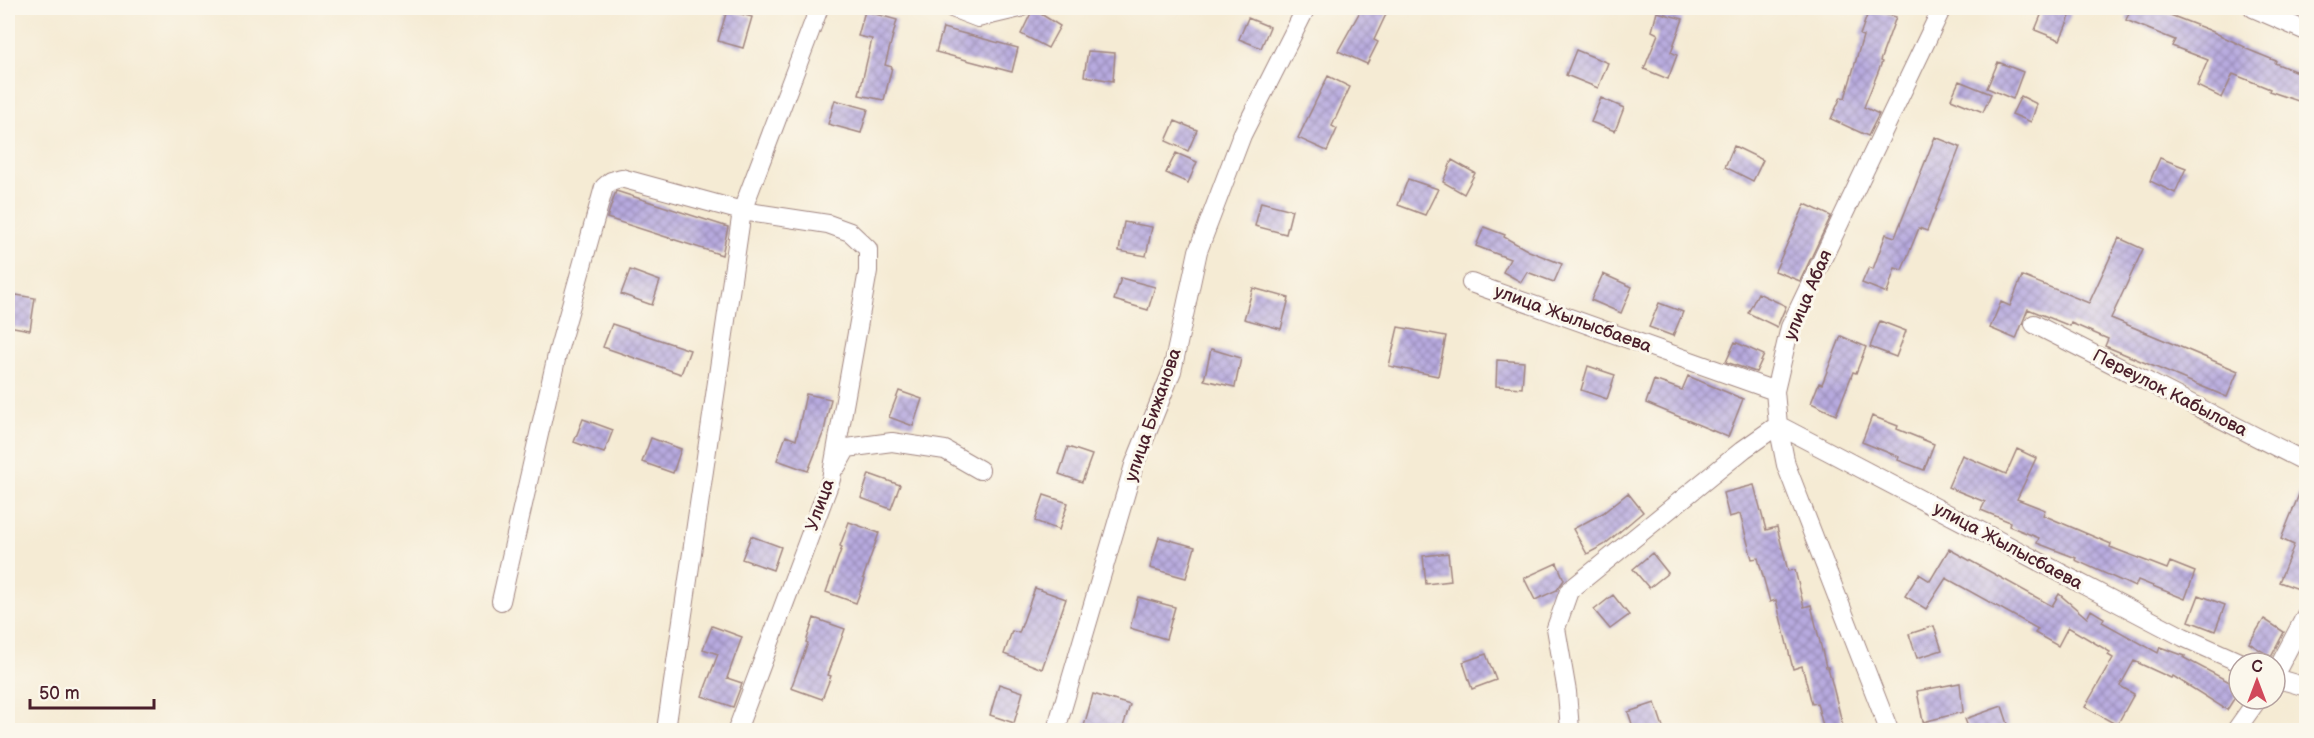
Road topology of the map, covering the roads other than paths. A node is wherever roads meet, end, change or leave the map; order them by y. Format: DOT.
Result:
graph roads {
  1 [pos="819,8"];
  2 [pos="952,8"];
  3 [pos="1020,8"];
  4 [pos="1306,8"];
  5 [pos="1942,8"];
  6 [pos="2253,8"];
  7 [pos="2307,31"];
  8 [pos="742,211"];
  9 [pos="1471,283"];
  10 [pos="2034,324"];
  11 [pos="1775,391"];
  12 [pos="1778,425"];
  13 [pos="2307,462"];
  14 [pos="980,470"];
  15 [pos="831,479"];
  16 [pos="501,600"];
  17 [pos="2307,615"];
  18 [pos="2287,653"];
  19 [pos="2227,657"];
  20 [pos="2287,680"];
  21 [pos="2307,687"];
  22 [pos="2249,711"];
  23 [pos="666,730"];
  24 [pos="737,730"];
  25 [pos="1056,730"];
  26 [pos="1570,730"];
  27 [pos="1889,730"];
  28 [pos="2236,730"];
  1 -- 8 [label="street"];
  2 -- 3 [label="street"];
  4 -- 25 [label="street, улица Бижанова"];
  5 -- 11 [label="street, улица Абая"];
  6 -- 7 [label="street"];
  8 -- 15 [label="street, Улица"];
  8 -- 16 [label="street"];
  8 -- 23 [label="street"];
  9 -- 11 [label="street, улица Жылысбаева"];
  10 -- 13 [label="street, Переулок Кабылова"];
  11 -- 12 [label="street, улица Абая"];
  12 -- 19 [label="street, улица Жылысбаева"];
  12 -- 26 [label="street"];
  12 -- 27 [label="street, улица Абая"];
  14 -- 15 [label="street"];
  15 -- 24 [label="street, Улица"];
  17 -- 18 [label="street"];
  20 -- 21 [label="street"];
  22 -- 28 [label="street"];
}
